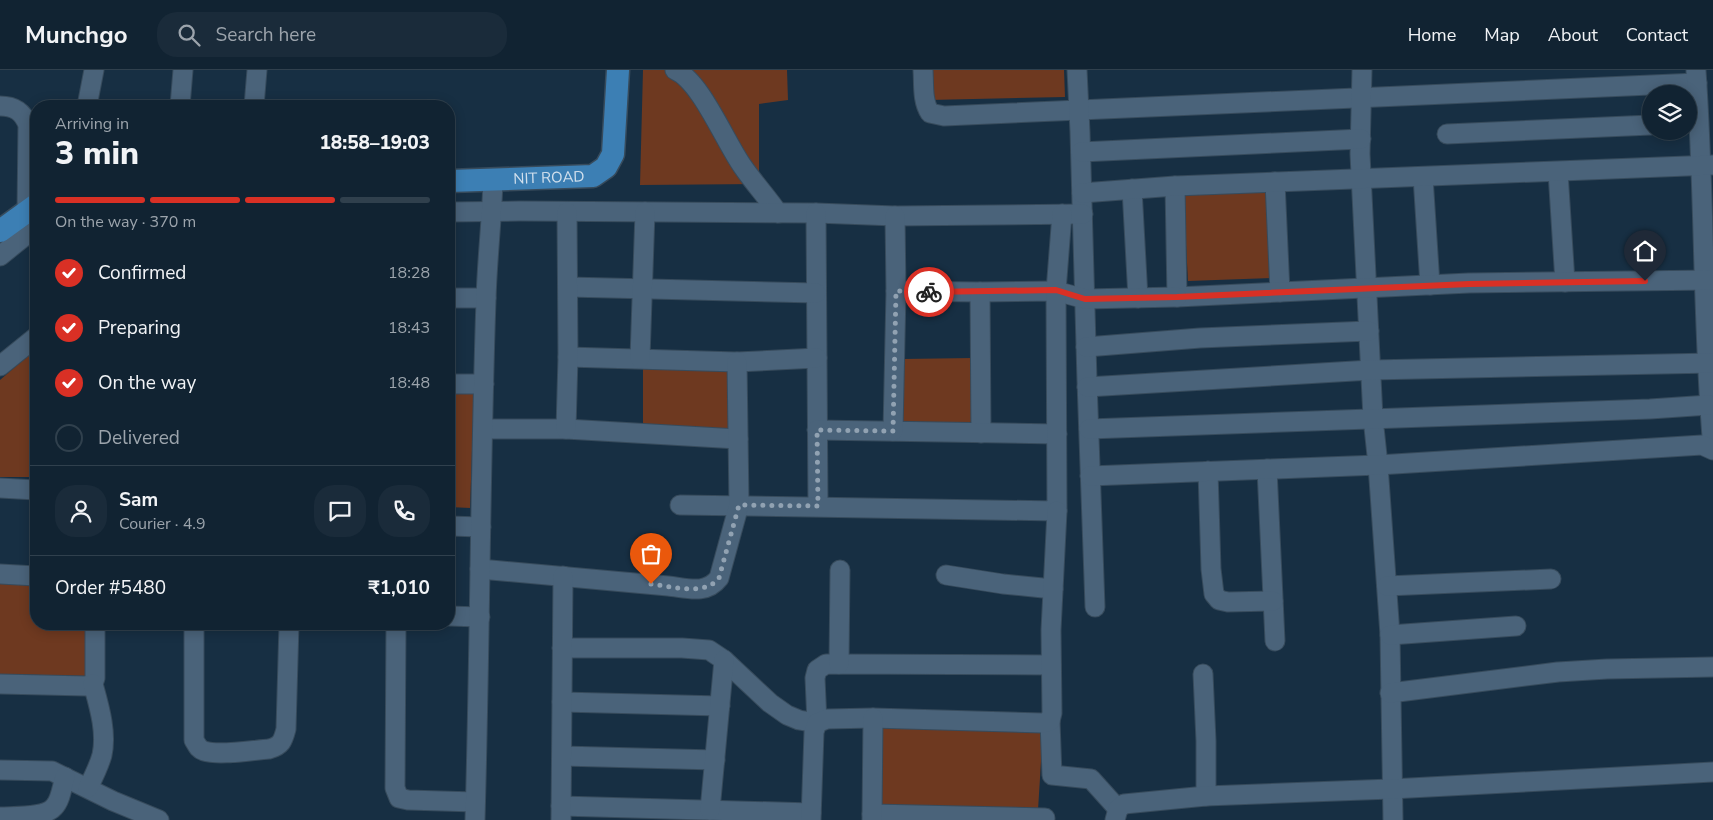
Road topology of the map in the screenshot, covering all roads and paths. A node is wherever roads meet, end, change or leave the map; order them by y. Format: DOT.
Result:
graph roads {
  1 [pos="94,70"];
  2 [pos="184,70"];
  3 [pos="257,70"];
  4 [pos="618,70"];
  5 [pos="675,70"];
  6 [pos="923,70"];
  7 [pos="1077,70"];
  8 [pos="1362,70"];
  9 [pos="1696,76"];
  10 [pos="1363,97"];
  11 [pos="88,100"];
  12 [pos="181,100"];
  13 [pos="254,100"];
  14 [pos="0,106"];
  15 [pos="1079,111"];
  16 [pos="1642,125"];
  17 [pos="1697,133"];
  18 [pos="1447,134"];
  19 [pos="1360,139"];
  20 [pos="1081,152"];
  21 [pos="30,161"];
  22 [pos="1707,165"];
  23 [pos="1558,172"];
  24 [pos="1423,177"];
  25 [pos="493,179"];
  26 [pos="1362,180"];
  27 [pos="455,181"];
  28 [pos="1274,182"];
  29 [pos="1174,186"];
  30 [pos="1132,189"];
  31 [pos="1082,193"];
  32 [pos="455,212"];
  33 [pos="493,212"];
  34 [pos="568,212"];
  35 [pos="645,212"];
  36 [pos="778,213"];
  37 [pos="816,213"];
  38 [pos="1062,214"];
  39 [pos="1083,214"];
  40 [pos="30,216"];
  41 [pos="895,216"];
  42 [pos="30,218"];
  43 [pos="0,232"];
  44 [pos="0,256"];
  45 [pos="1709,280"];
  46 [pos="1565,282"];
  47 [pos="1430,285"];
  48 [pos="568,287"];
  49 [pos="1367,289"];
  50 [pos="642,290"];
  51 [pos="1056,290"];
  52 [pos="896,291"];
  53 [pos="980,292"];
  54 [pos="1280,292"];
  55 [pos="816,293"];
  56 [pos="1177,297"];
  57 [pos="455,298"];
  58 [pos="486,298"];
  59 [pos="1138,298"];
  60 [pos="1085,299"];
  61 [pos="1709,322"];
  62 [pos="1369,332"];
  63 [pos="30,343"];
  64 [pos="1086,347"];
  65 [pos="568,358"];
  66 [pos="640,358"];
  67 [pos="817,358"];
  68 [pos="737,362"];
  69 [pos="1710,364"];
  70 [pos="0,366"];
  71 [pos="1371,370"];
  72 [pos="455,384"];
  73 [pos="484,384"];
  74 [pos="1087,387"];
  75 [pos="1709,405"];
  76 [pos="1373,418"];
  77 [pos="483,429"];
  78 [pos="566,429"];
  79 [pos="1088,429"];
  80 [pos="817,430"];
  81 [pos="893,431"];
  82 [pos="981,433"];
  83 [pos="1057,434"];
  84 [pos="738,439"];
  85 [pos="1713,449"];
  86 [pos="1378,465"];
  87 [pos="1267,469"];
  88 [pos="1208,471"];
  89 [pos="1090,476"];
  90 [pos="0,488"];
  91 [pos="30,490"];
  92 [pos="680,505"];
  93 [pos="739,505"];
  94 [pos="818,506"];
  95 [pos="1057,511"];
  96 [pos="455,526"];
  97 [pos="481,527"];
  98 [pos="480,569"];
  99 [pos="840,570"];
  100 [pos="0,574"];
  101 [pos="946,575"];
  102 [pos="30,576"];
  103 [pos="562,576"];
  104 [pos="1551,578"];
  105 [pos="1387,586"];
  106 [pos="1052,594"];
  107 [pos="1273,601"];
  108 [pos="1095,607"];
  109 [pos="455,616"];
  110 [pos="480,617"];
  111 [pos="1516,626"];
  112 [pos="95,630"];
  113 [pos="194,630"];
  114 [pos="289,630"];
  115 [pos="396,630"];
  116 [pos="1275,641"];
  117 [pos="1390,642"];
  118 [pos="562,648"];
  119 [pos="724,660"];
  120 [pos="839,664"];
  121 [pos="1051,665"];
  122 [pos="1713,667"];
  123 [pos="1203,674"];
  124 [pos="0,684"];
  125 [pos="93,684"];
  126 [pos="1390,688"];
  127 [pos="562,702"];
  128 [pos="720,706"];
  129 [pos="873,718"];
  130 [pos="1050,721"];
  131 [pos="817,723"];
  132 [pos="562,756"];
  133 [pos="715,760"];
  134 [pos="0,770"];
  135 [pos="1713,772"];
  136 [pos="65,776"];
  137 [pos="88,788"];
  138 [pos="1391,789"];
  139 [pos="1206,796"];
  140 [pos="710,810"];
  141 [pos="475,811"];
  142 [pos="561,813"];
  143 [pos="1116,814"];
  144 [pos="811,816"];
  145 [pos="0,817"];
  146 [pos="872,817"];
  147 [pos="1045,818"];
  148 [pos="159,820"];
  149 [pos="1393,820"];
  1 -- 11 [label="street"];
  2 -- 12 [label="street"];
  3 -- 13 [label="street"];
  4 -- 25 [label="main road, NIT ROAD"];
  5 -- 36 [label="street"];
  6 -- 15 [label="street"];
  7 -- 15 [label="street"];
  8 -- 10 [label="street"];
  9 -- 10 [label="street"];
  10 -- 15 [label="street"];
  10 -- 19 [label="street"];
  14 -- 21 [label="street"];
  15 -- 20 [label="street"];
  16 -- 18 [label="street"];
  17 -- 22 [label="street"];
  19 -- 20 [label="street"];
  19 -- 26 [label="street"];
  20 -- 31 [label="street"];
  22 -- 23 [label="street"];
  22 -- 45 [label="street"];
  23 -- 24 [label="street"];
  23 -- 46 [label="street"];
  24 -- 26 [label="street"];
  24 -- 47 [label="street"];
  25 -- 27 [label="main road, NIT ROAD"];
  25 -- 33 [label="street"];
  26 -- 28 [label="street"];
  26 -- 49 [label="street"];
  28 -- 29 [label="street"];
  28 -- 54 [label="street"];
  29 -- 30 [label="street"];
  29 -- 56 [label="street"];
  30 -- 31 [label="street"];
  30 -- 59 [label="street"];
  31 -- 39 [label="street"];
  32 -- 33 [label="street"];
  33 -- 34 [label="street"];
  33 -- 58 [label="street"];
  34 -- 35 [label="street"];
  34 -- 48 [label="street"];
  35 -- 36 [label="street"];
  35 -- 50 [label="street"];
  36 -- 37 [label="street"];
  37 -- 41 [label="street"];
  37 -- 55 [label="street"];
  38 -- 39 [label="street"];
  38 -- 41 [label="street"];
  38 -- 51 [label="street"];
  39 -- 60 [label="street"];
  40 -- 43 [label="main road"];
  41 -- 52 [label="street"];
  42 -- 44 [label="street"];
  45 -- 46 [label="street"];
  45 -- 61 [label="street"];
  46 -- 47 [label="street"];
  47 -- 49 [label="street"];
  48 -- 50 [label="street"];
  48 -- 65 [label="street"];
  49 -- 54 [label="street"];
  49 -- 62 [label="street"];
  50 -- 55 [label="street"];
  50 -- 66 [label="street"];
  51 -- 53 [label="street"];
  51 -- 60 [label="street"];
  51 -- 83 [label="street"];
  52 -- 53 [label="street"];
  52 -- 81 [label="street"];
  53 -- 82 [label="street"];
  54 -- 56 [label="street"];
  55 -- 67 [label="street"];
  56 -- 59 [label="street"];
  57 -- 58 [label="street"];
  58 -- 73 [label="street"];
  59 -- 60 [label="street"];
  60 -- 64 [label="street"];
  61 -- 69 [label="street"];
  62 -- 64 [label="street"];
  62 -- 71 [label="street"];
  63 -- 70 [label="street"];
  64 -- 74 [label="street"];
  65 -- 66 [label="street"];
  65 -- 78 [label="street"];
  66 -- 68 [label="street"];
  67 -- 68 [label="street"];
  67 -- 80 [label="street"];
  68 -- 84 [label="street"];
  69 -- 71 [label="street"];
  69 -- 75 [label="street"];
  71 -- 74 [label="street"];
  71 -- 76 [label="street"];
  72 -- 73 [label="street"];
  73 -- 77 [label="street"];
  74 -- 79 [label="street"];
  75 -- 76 [label="street"];
  75 -- 85 [label="street"];
  76 -- 79 [label="street"];
  76 -- 86 [label="street"];
  77 -- 78 [label="street"];
  77 -- 97 [label="street"];
  78 -- 84 [label="street"];
  79 -- 89 [label="street"];
  80 -- 81 [label="street"];
  80 -- 94 [label="street"];
  81 -- 82 [label="street"];
  82 -- 83 [label="street"];
  83 -- 95 [label="street"];
  84 -- 93 [label="street"];
  85 -- 86 [label="street"];
  86 -- 87 [label="street"];
  86 -- 105 [label="street"];
  87 -- 88 [label="street"];
  87 -- 107 [label="street"];
  88 -- 89 [label="street"];
  88 -- 107 [label="street"];
  89 -- 108 [label="street"];
  90 -- 91 [label="street"];
  92 -- 93 [label="street"];
  93 -- 94 [label="street"];
  93 -- 103 [label="street"];
  94 -- 95 [label="street"];
  95 -- 106 [label="street"];
  96 -- 97 [label="street"];
  97 -- 98 [label="street"];
  98 -- 103 [label="street"];
  98 -- 110 [label="street"];
  99 -- 120 [label="street"];
  100 -- 102 [label="street"];
  101 -- 106 [label="street"];
  103 -- 118 [label="street"];
  104 -- 105 [label="street"];
  105 -- 117 [label="street"];
  106 -- 121 [label="street"];
  107 -- 116 [label="street"];
  109 -- 110 [label="street"];
  110 -- 141 [label="street"];
  111 -- 117 [label="street"];
  112 -- 125 [label="street"];
  113 -- 114 [label="street"];
  115 -- 141 [label="street"];
  117 -- 126 [label="street"];
  118 -- 119 [label="street"];
  118 -- 127 [label="street"];
  119 -- 128 [label="street"];
  119 -- 131 [label="street"];
  120 -- 121 [label="street"];
  120 -- 131 [label="street"];
  121 -- 130 [label="street"];
  122 -- 126 [label="street"];
  123 -- 139 [label="street"];
  124 -- 125 [label="street"];
  125 -- 137 [label="street"];
  126 -- 138 [label="street"];
  127 -- 128 [label="street"];
  127 -- 132 [label="street"];
  128 -- 133 [label="street"];
  129 -- 130 [label="street"];
  129 -- 131 [label="street"];
  129 -- 146 [label="street"];
  130 -- 143 [label="street"];
  131 -- 144 [label="street"];
  132 -- 133 [label="street"];
  132 -- 142 [label="street"];
  133 -- 140 [label="street"];
  134 -- 136 [label="street"];
  135 -- 138 [label="street"];
  136 -- 137 [label="street"];
  136 -- 145 [label="street"];
  137 -- 148 [label="street"];
  138 -- 139 [label="street"];
  138 -- 149 [label="street"];
  139 -- 143 [label="street"];
  140 -- 142 [label="street"];
  140 -- 144 [label="street"];
  146 -- 147 [label="street"];
}
